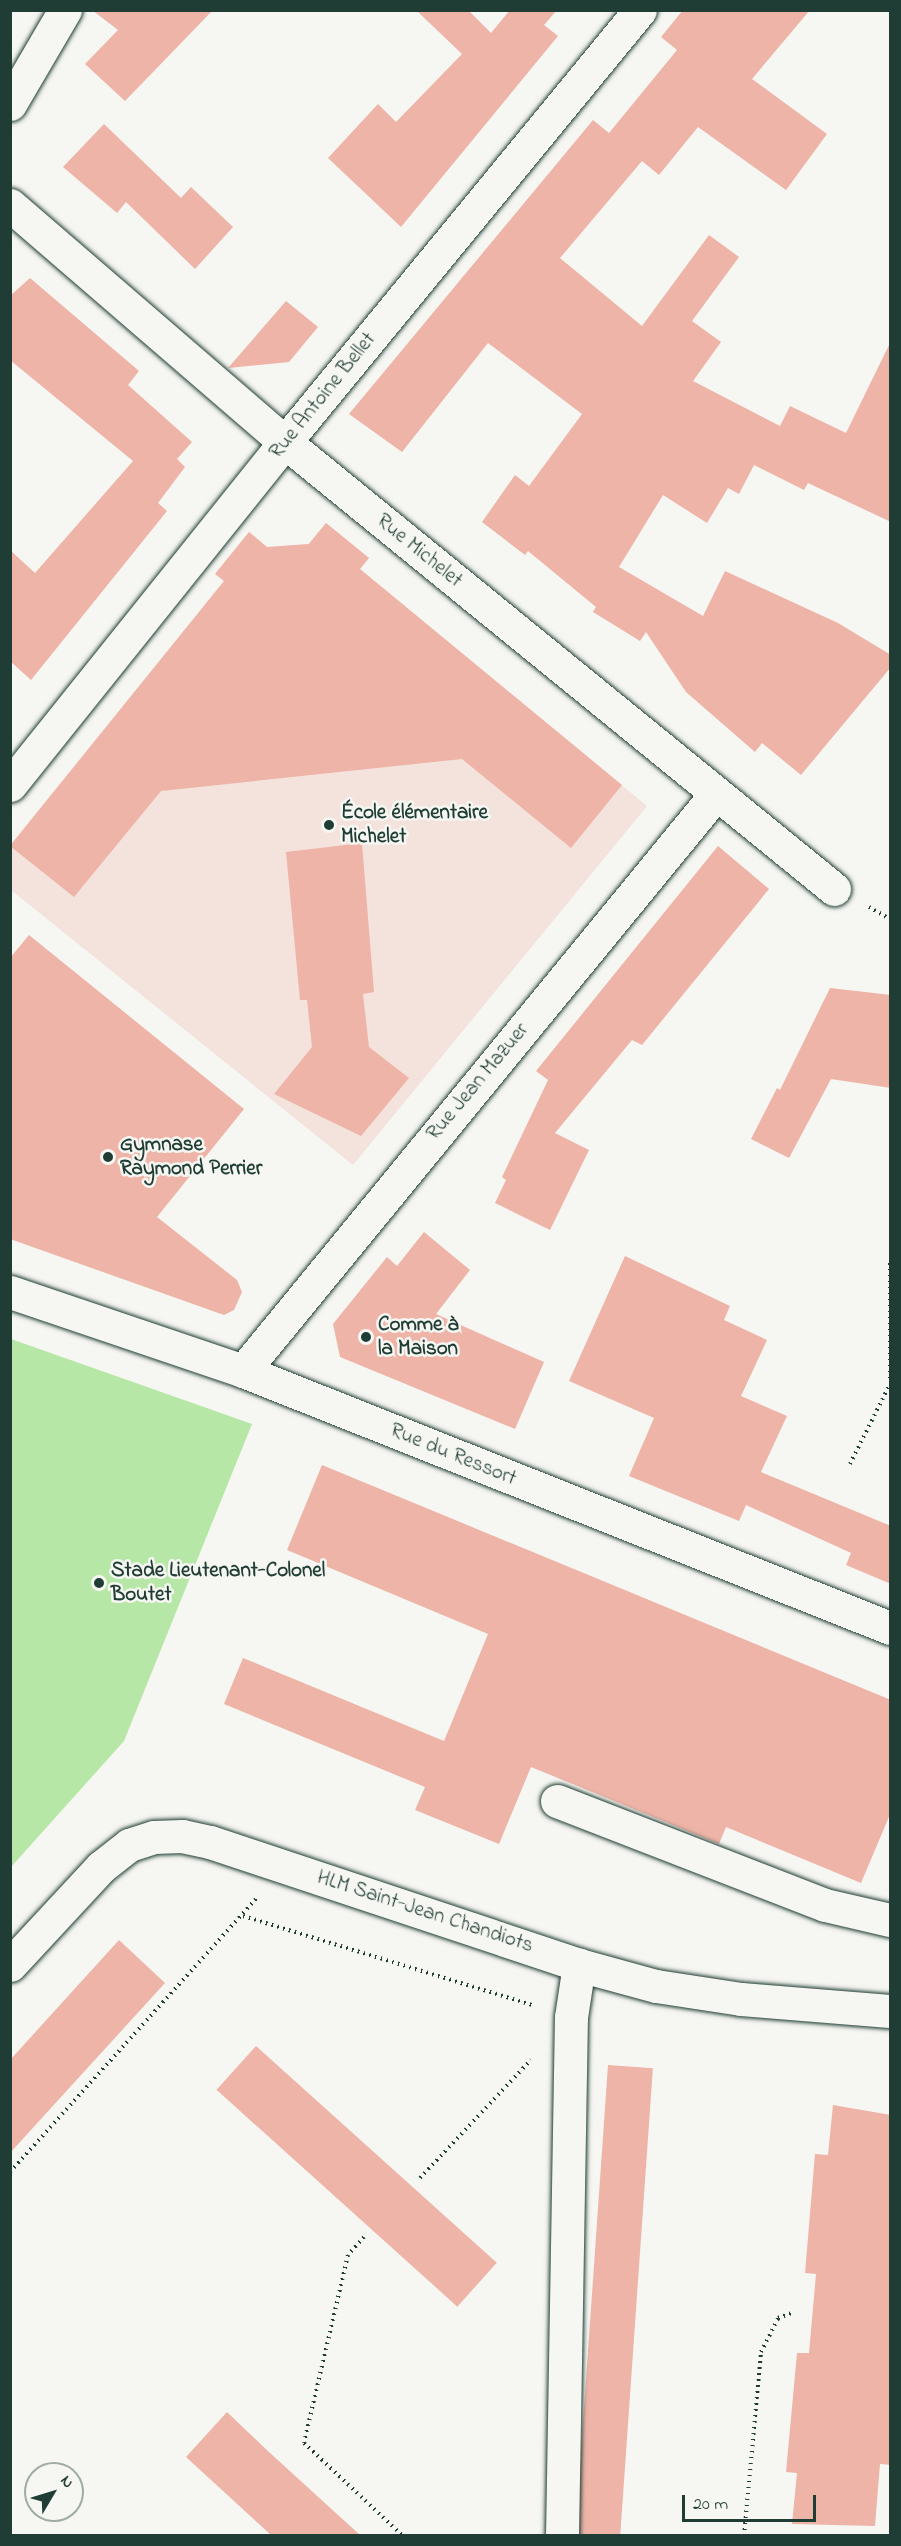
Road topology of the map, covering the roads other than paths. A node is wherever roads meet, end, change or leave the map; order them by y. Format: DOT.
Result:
graph roads {
  1 [pos="640,10"];
  2 [pos="63,11"];
  3 [pos="10,104"];
  4 [pos="10,205"];
  5 [pos="285,442"];
  6 [pos="10,785"];
  7 [pos="716,794"];
  8 [pos="834,889"];
  9 [pos="10,1292"];
  10 [pos="243,1371"];
  11 [pos="891,1628"];
  12 [pos="556,1801"];
  13 [pos="891,1920"];
  14 [pos="10,1965"];
  15 [pos="579,1965"];
  16 [pos="891,2011"];
  17 [pos="562,2535"];
  1 -- 5 [label="street, Rue Antoine Bellet"];
  2 -- 3 [label="street"];
  4 -- 5 [label="street, Rue Michelet"];
  5 -- 6 [label="street, Rue Antoine Bellet"];
  5 -- 7 [label="street, Rue Michelet"];
  7 -- 8 [label="street, Rue Michelet"];
  7 -- 10 [label="street, Rue Jean Mazuer"];
  9 -- 10 [label="street, Rue du Ressort"];
  10 -- 11 [label="street, Rue du Ressort"];
  12 -- 13 [label="street"];
  14 -- 15 [label="street, HLM Saint-Jean Chandiots"];
  15 -- 16 [label="street, HLM Saint-Jean Chandiots"];
  15 -- 17 [label="street"];
}
